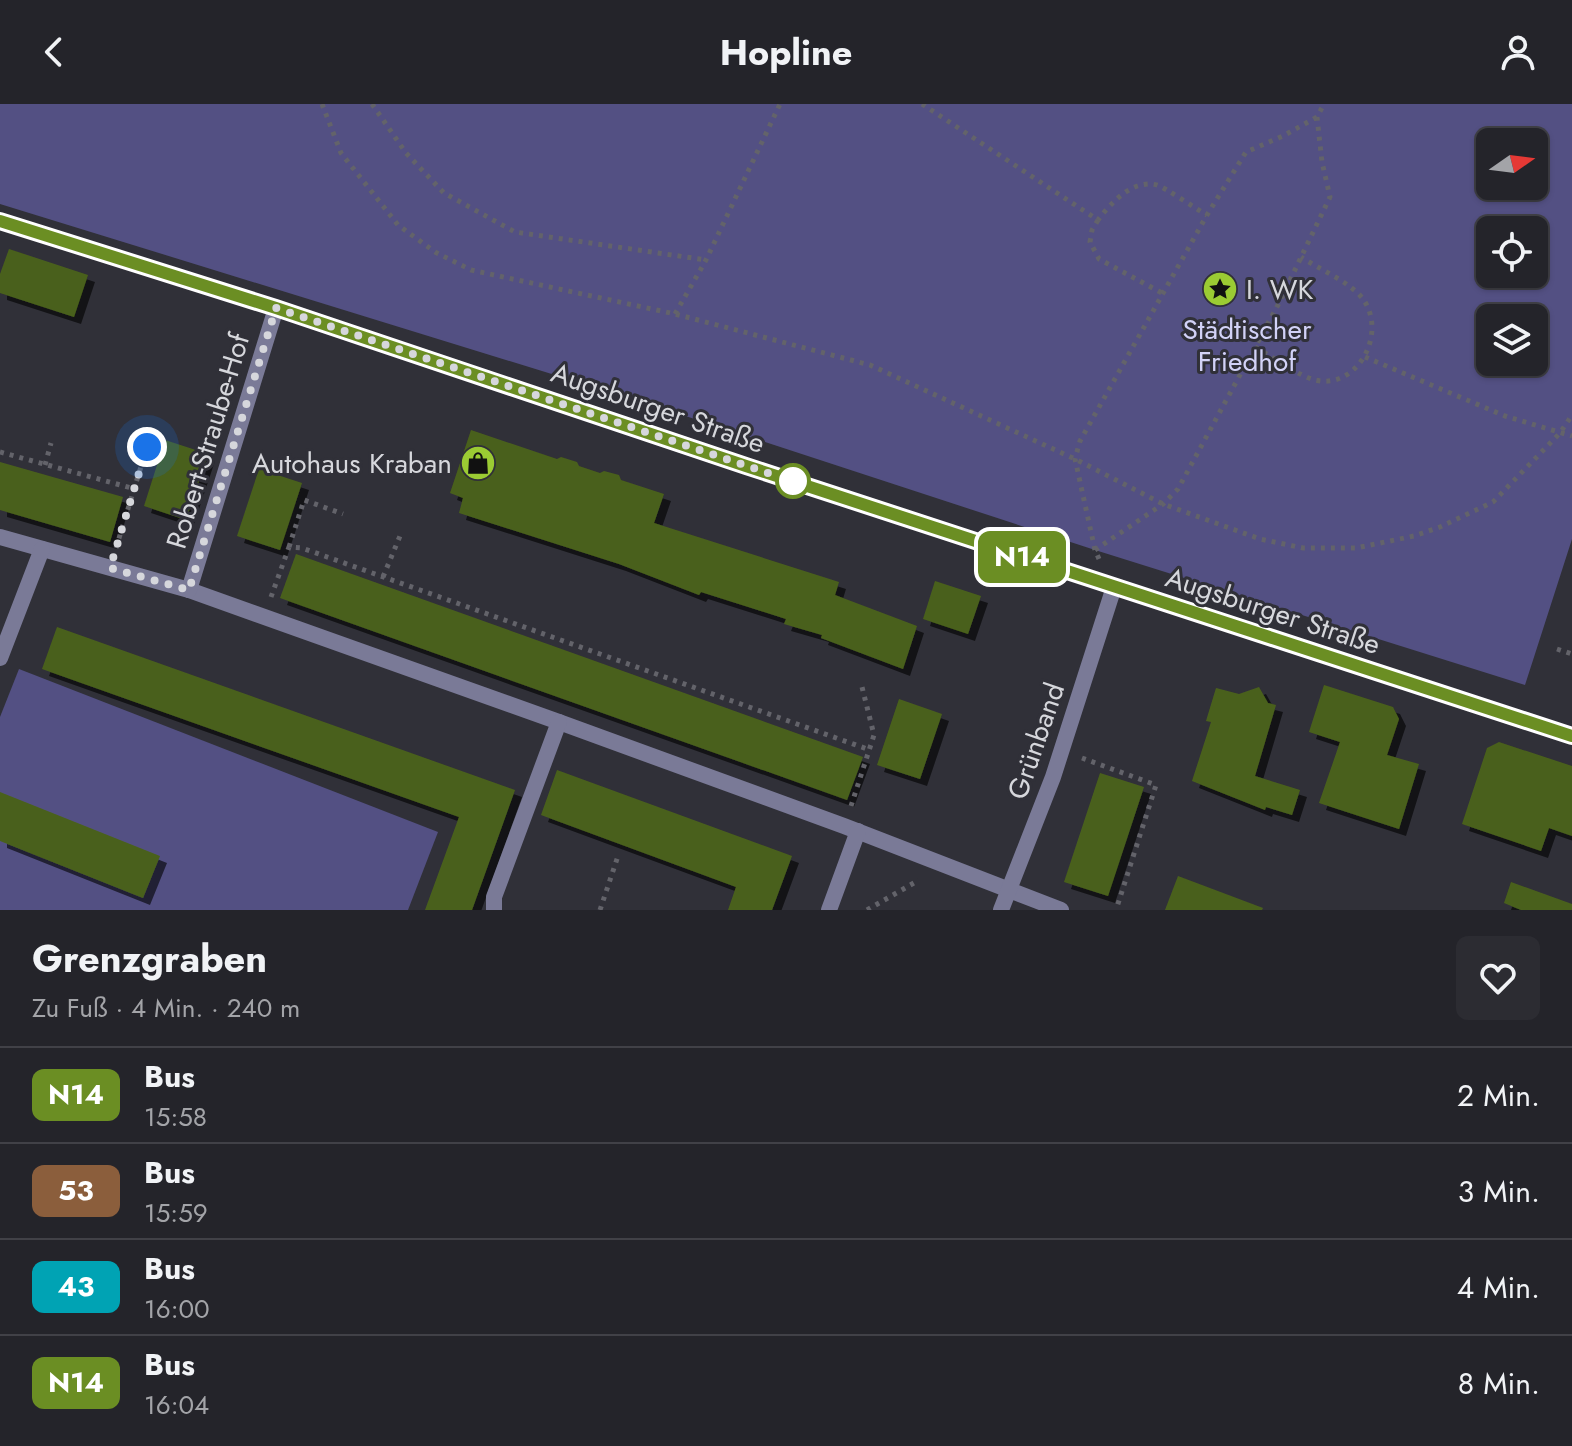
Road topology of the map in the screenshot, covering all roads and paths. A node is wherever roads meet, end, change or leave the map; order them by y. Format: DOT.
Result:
graph roads {
  1 [pos="322,104"];
  2 [pos="372,104"];
  3 [pos="780,104"];
  4 [pos="922,104"];
  5 [pos="1324,104"];
  6 [pos="1317,117"];
  7 [pos="1207,215"];
  8 [pos="1098,220"];
  9 [pos="0,221"];
  10 [pos="1301,257"];
  11 [pos="706,260"];
  12 [pos="1162,293"];
  13 [pos="276,308"];
  14 [pos="675,314"];
  15 [pos="1255,347"];
  16 [pos="1365,357"];
  17 [pos="1572,415"];
  18 [pos="1560,433"];
  19 [pos="1572,436"];
  20 [pos="51,443"];
  21 [pos="147,447"];
  22 [pos="0,452"];
  23 [pos="1075,459"];
  24 [pos="45,465"];
  25 [pos="135,489"];
  26 [pos="1163,504"];
  27 [pos="343,514"];
  28 [pos="400,536"];
  29 [pos="0,537"];
  30 [pos="289,547"];
  31 [pos="42,549"];
  32 [pos="110,568"];
  33 [pos="383,577"];
  34 [pos="1114,587"];
  35 [pos="189,590"];
  36 [pos="264,617"];
  37 [pos="1557,649"];
  38 [pos="1572,654"];
  39 [pos="0,658"];
  40 [pos="862,687"];
  41 [pos="559,722"];
  42 [pos="1572,736"];
  43 [pos="870,750"];
  44 [pos="1062,751"];
  45 [pos="851,829"];
  46 [pos="619,853"];
  47 [pos="944,865"];
  48 [pos="1009,890"];
  49 [pos="494,910"];
  50 [pos="600,910"];
  51 [pos="829,910"];
  52 [pos="867,910"];
  53 [pos="1001,910"];
  54 [pos="1061,910"];
  55 [pos="1116,910"];
  1 -- 14 [label="path"];
  2 -- 11 [label="path"];
  3 -- 11 [label="path"];
  4 -- 8 [label="path"];
  5 -- 6 [label="path"];
  6 -- 7 [label="path"];
  6 -- 10 [label="path"];
  7 -- 8 [label="path"];
  7 -- 12 [label="path"];
  8 -- 12 [label="path"];
  9 -- 13 [label="street, Augsburger Straße"];
  10 -- 15 [label="path"];
  10 -- 16 [label="path"];
  11 -- 14 [label="path"];
  12 -- 23 [label="path"];
  13 -- 34 [label="street, Augsburger Straße"];
  13 -- 35 [label="street, Robert-Straube-Hof"];
  14 -- 23 [label="path"];
  15 -- 16 [label="path"];
  15 -- 26 [label="path"];
  16 -- 18 [label="path"];
  17 -- 18 [label="path"];
  18 -- 19 [label="path"];
  18 -- 26 [label="path"];
  20 -- 24 [label="path"];
  21 -- 25 [label="path"];
  22 -- 24 [label="path"];
  23 -- 26 [label="path"];
  23 -- 26 [label="path"];
  24 -- 25 [label="path"];
  25 -- 32 [label="path"];
  27 -- 30 [label="path"];
  28 -- 33 [label="path"];
  29 -- 31 [label="street"];
  30 -- 33 [label="path"];
  30 -- 36 [label="path"];
  31 -- 32 [label="street"];
  31 -- 39 [label="street"];
  32 -- 35 [label="street"];
  33 -- 43 [label="path"];
  34 -- 42 [label="street, Augsburger Straße"];
  34 -- 44 [label="street, Grünband"];
  35 -- 36 [label="street"];
  36 -- 41 [label="street"];
  37 -- 38 [label="path"];
  40 -- 43 [label="path"];
  41 -- 45 [label="street"];
  41 -- 49 [label="street"];
  43 -- 45 [label="path"];
  44 -- 48 [label="street, Grünband"];
  44 -- 55 [label="path"];
  45 -- 47 [label="street"];
  45 -- 51 [label="street"];
  46 -- 50 [label="path"];
  47 -- 48 [label="street"];
  47 -- 52 [label="path"];
  48 -- 53 [label="street, Grünband"];
  48 -- 54 [label="street"];
}
